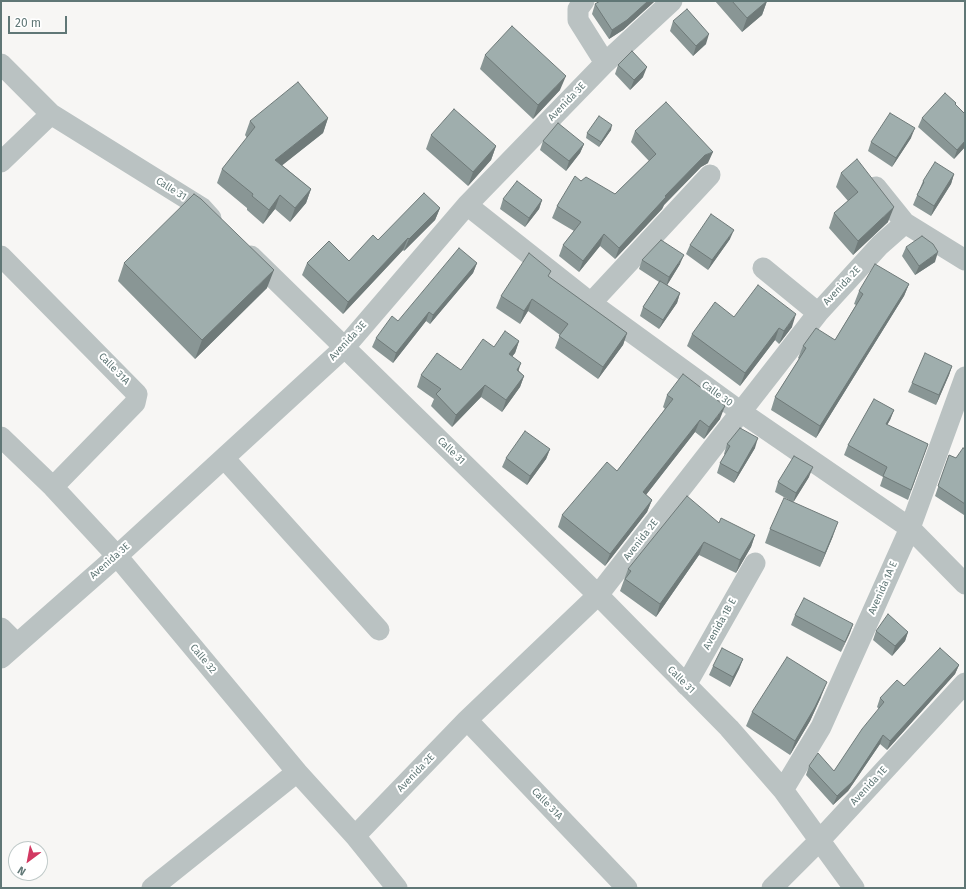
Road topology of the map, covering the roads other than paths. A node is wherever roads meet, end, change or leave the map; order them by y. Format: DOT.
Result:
graph roads {
  1 [pos="584,1"];
  2 [pos="672,1"];
  3 [pos="605,63"];
  4 [pos="1,64"];
  5 [pos="52,114"];
  6 [pos="1,162"];
  7 [pos="863,171"];
  8 [pos="710,175"];
  9 [pos="467,206"];
  10 [pos="904,223"];
  11 [pos="1,256"];
  12 [pos="965,260"];
  13 [pos="763,268"];
  14 [pos="591,303"];
  15 [pos="818,313"];
  16 [pos="345,347"];
  17 [pos="965,377"];
  18 [pos="741,412"];
  19 [pos="1,437"];
  20 [pos="224,458"];
  21 [pos="53,487"];
  22 [pos="910,528"];
  23 [pos="117,556"];
  24 [pos="755,563"];
  25 [pos="965,584"];
  26 [pos="598,595"];
  27 [pos="1,628"];
  28 [pos="379,630"];
  29 [pos="16,643"];
  30 [pos="1,658"];
  31 [pos="965,683"];
  32 [pos="686,685"];
  33 [pos="467,720"];
  34 [pos="297,772"];
  35 [pos="783,790"];
  36 [pos="355,836"];
  37 [pos="820,841"];
  38 [pos="152,888"];
  39 [pos="397,888"];
  40 [pos="627,888"];
  41 [pos="772,888"];
  42 [pos="854,888"];
  1 -- 3 [label="street"];
  2 -- 3 [label="street, Avenida 3E"];
  3 -- 9 [label="street, Avenida 3E"];
  4 -- 5 [label="street, Calle 31"];
  5 -- 6 [label="street"];
  5 -- 16 [label="street, Calle 31"];
  7 -- 10 [label="street"];
  8 -- 14 [label="street"];
  9 -- 14 [label="street, Calle 30"];
  9 -- 16 [label="street, Avenida 3E"];
  10 -- 12 [label="street"];
  10 -- 15 [label="street, Avenida 2E"];
  11 -- 21 [label="street, Calle 31A"];
  13 -- 15 [label="street"];
  14 -- 18 [label="street, Calle 30"];
  15 -- 18 [label="street, Avenida 2E"];
  16 -- 20 [label="street, Avenida 3E"];
  16 -- 26 [label="street, Calle 31"];
  17 -- 22 [label="street, Avenida 1A E"];
  18 -- 22 [label="street, Calle 30"];
  18 -- 26 [label="street, Avenida 2E"];
  19 -- 21 [label="street, Calle 32"];
  20 -- 23 [label="street, Avenida 3E"];
  20 -- 28 [label="street"];
  21 -- 23 [label="street, Calle 32"];
  22 -- 25 [label="street, Calle 30"];
  22 -- 35 [label="street, Avenida 1A E"];
  23 -- 29 [label="street, Avenida 3E"];
  23 -- 34 [label="street, Calle 32"];
  24 -- 32 [label="street, Avenida 1B E"];
  26 -- 32 [label="street, Calle 31"];
  26 -- 33 [label="street, Avenida 2E"];
  27 -- 29 [label="street"];
  29 -- 30 [label="street, Avenida 3E"];
  31 -- 37 [label="street, Avenida 1E"];
  32 -- 35 [label="street, Calle 31"];
  33 -- 36 [label="street, Avenida 2E"];
  33 -- 40 [label="street, Calle 31A"];
  34 -- 36 [label="street, Calle 32"];
  34 -- 38 [label="street"];
  35 -- 37 [label="street, Calle 31"];
  36 -- 39 [label="street, Calle 32"];
  37 -- 41 [label="street, Avenida 1E"];
  37 -- 42 [label="street, Calle 31"];
}
